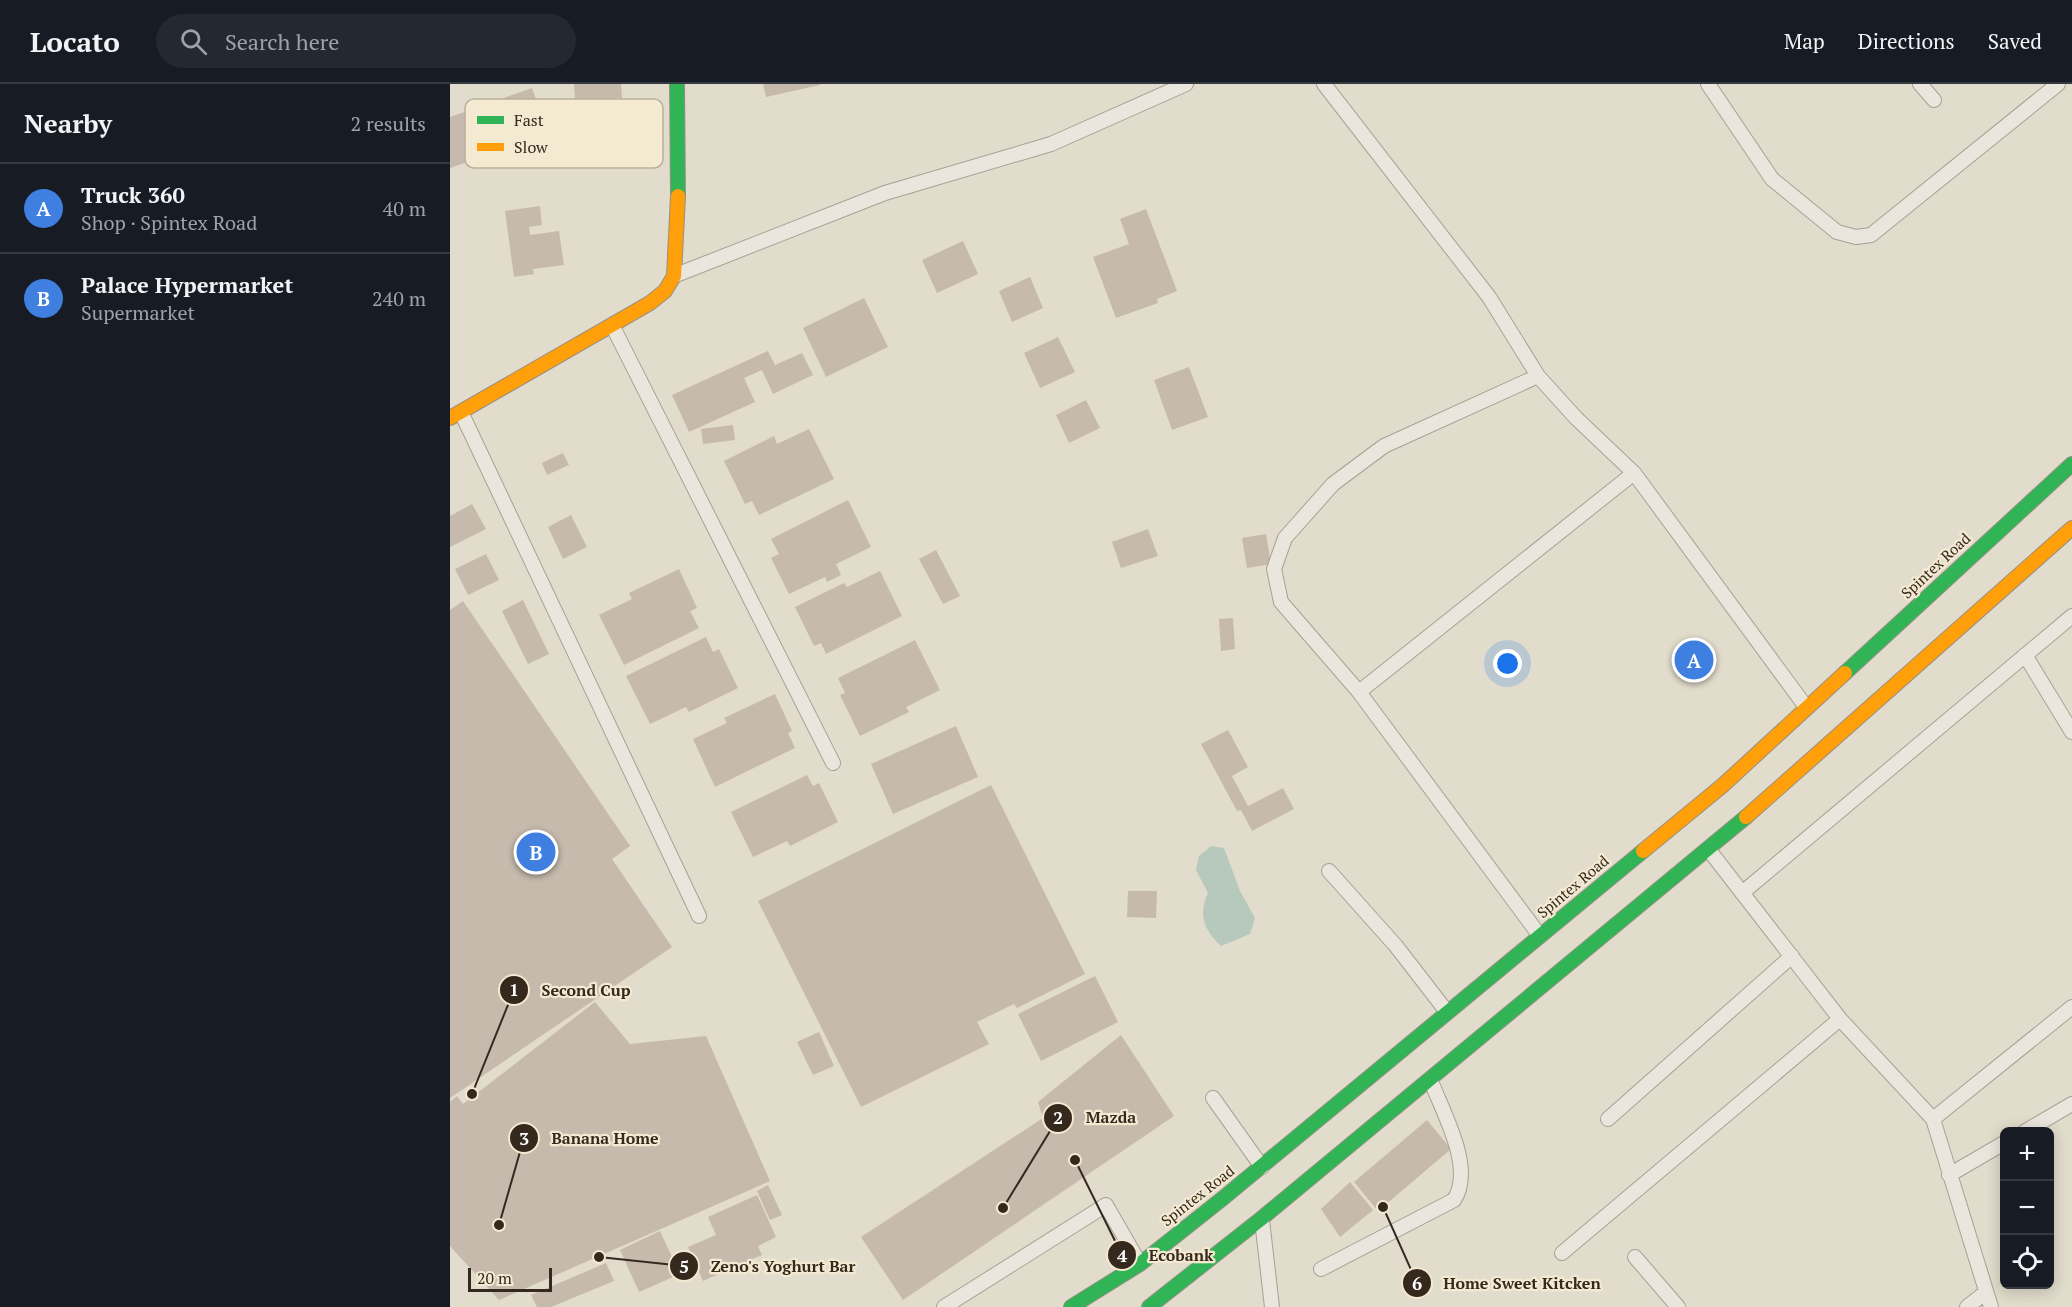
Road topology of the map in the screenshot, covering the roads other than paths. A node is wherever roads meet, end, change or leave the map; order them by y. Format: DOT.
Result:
graph roads {
  1 [pos="677,84"];
  2 [pos="1186,84"];
  3 [pos="1324,84"];
  4 [pos="1708,84"];
  5 [pos="1920,84"];
  6 [pos="2058,84"];
  7 [pos="1934,100"];
  8 [pos="674,276"];
  9 [pos="612,325"];
  10 [pos="1538,376"];
  11 [pos="455,415"];
  12 [pos="2072,464"];
  13 [pos="1634,473"];
  14 [pos="2072,528"];
  15 [pos="2043,572"];
  16 [pos="1974,615"];
  17 [pos="2072,616"];
  18 [pos="2025,655"];
  19 [pos="1359,692"];
  20 [pos="1806,707"];
  21 [pos="2072,732"];
  22 [pos="832,763"];
  23 [pos="1709,850"];
  24 [pos="1329,871"];
  25 [pos="1742,892"];
  26 [pos="699,916"];
  27 [pos="1540,936"];
  28 [pos="1792,956"];
  29 [pos="2072,1007"];
  30 [pos="1448,1012"];
  31 [pos="1840,1019"];
  32 [pos="1430,1079"];
  33 [pos="1213,1098"];
  34 [pos="2072,1104"];
  35 [pos="1608,1119"];
  36 [pos="1933,1119"];
  37 [pos="2031,1127"];
  38 [pos="2000,1145"];
  39 [pos="1262,1167"];
  40 [pos="1949,1175"];
  41 [pos="1262,1218"];
  42 [pos="1562,1253"];
  43 [pos="1635,1257"];
  44 [pos="1140,1264"];
  45 [pos="1321,1269"];
  46 [pos="1986,1292"];
  47 [pos="1169,1293"];
  48 [pos="944,1307"];
  49 [pos="1071,1307"];
  50 [pos="1149,1307"];
  51 [pos="1174,1307"];
  52 [pos="1272,1307"];
  53 [pos="1678,1307"];
  54 [pos="1967,1307"];
  55 [pos="1991,1307"];
  1 -- 8 [label="main road"];
  2 -- 8 [label="lane"];
  3 -- 10 [label="lane"];
  4 -- 6 [label="lane"];
  5 -- 7 [label="lane"];
  8 -- 9 [label="main road"];
  9 -- 11 [label="main road"];
  9 -- 22 [label="lane"];
  10 -- 13 [label="lane"];
  10 -- 19 [label="lane"];
  11 -- 26 [label="lane"];
  12 -- 20 [label="main road, Spintex Road"];
  13 -- 19 [label="lane"];
  13 -- 20 [label="lane"];
  14 -- 16 [label="main road"];
  15 -- 16 [label="main road"];
  16 -- 23 [label="main road"];
  17 -- 18 [label="lane"];
  18 -- 21 [label="lane"];
  18 -- 25 [label="lane"];
  19 -- 27 [label="lane"];
  20 -- 27 [label="main road, Spintex Road"];
  23 -- 25 [label="lane"];
  23 -- 32 [label="main road"];
  24 -- 30 [label="lane"];
  25 -- 28 [label="lane"];
  27 -- 30 [label="main road, Spintex Road"];
  28 -- 31 [label="lane"];
  28 -- 35 [label="lane"];
  29 -- 36 [label="lane"];
  30 -- 39 [label="main road, Spintex Road"];
  31 -- 36 [label="lane"];
  31 -- 42 [label="lane"];
  32 -- 41 [label="main road"];
  32 -- 45 [label="lane"];
  33 -- 39 [label="lane"];
  34 -- 37 [label="lane"];
  36 -- 40 [label="lane"];
  38 -- 40 [label="lane"];
  39 -- 44 [label="main road, Spintex Road"];
  40 -- 46 [label="lane"];
  41 -- 47 [label="main road"];
  41 -- 52 [label="lane"];
  43 -- 53 [label="lane"];
  44 -- 48 [label="lane"];
  44 -- 49 [label="main road, Spintex Road"];
  46 -- 54 [label="lane"];
  46 -- 55 [label="lane"];
  47 -- 50 [label="main road"];
  47 -- 51 [label="lane"];
}
